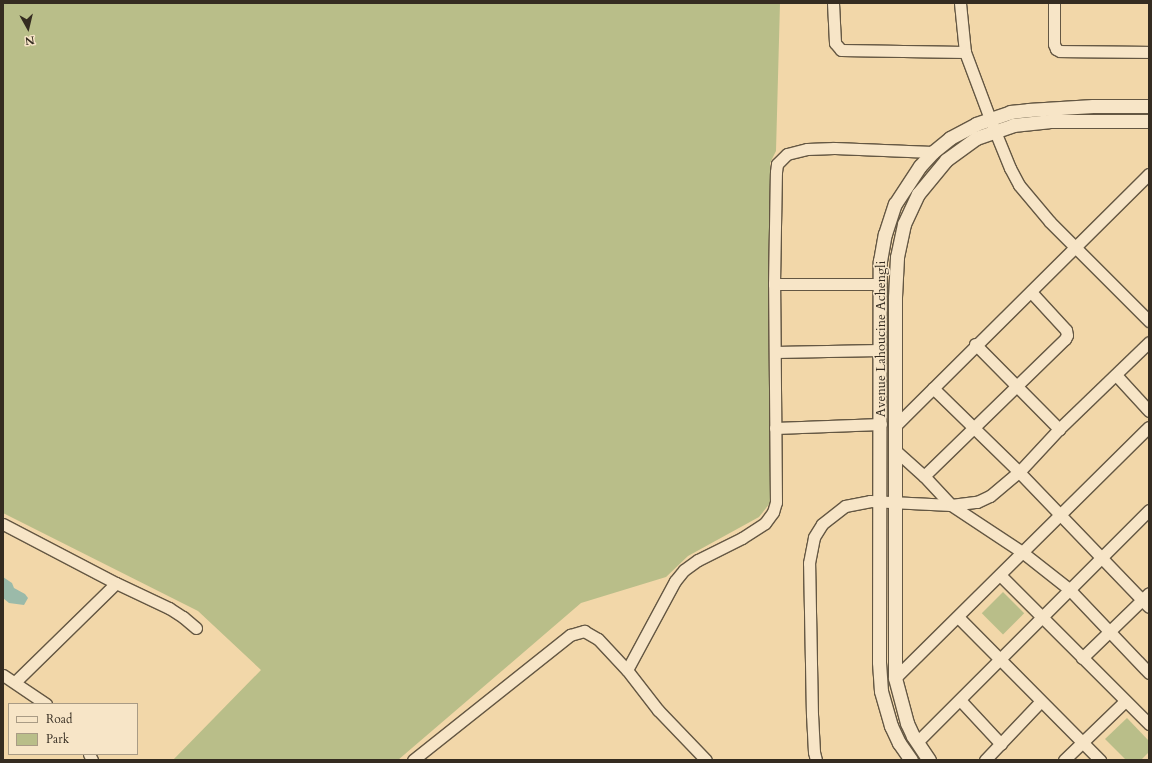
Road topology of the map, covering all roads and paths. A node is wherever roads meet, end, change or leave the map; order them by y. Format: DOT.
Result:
graph roads {
  1 [pos="833,3"];
  2 [pos="960,3"];
  3 [pos="1054,3"];
  4 [pos="965,52"];
  5 [pos="1149,52"];
  6 [pos="1149,106"];
  7 [pos="1149,121"];
  8 [pos="992,125"];
  9 [pos="933,152"];
  10 [pos="1149,174"];
  11 [pos="1075,247"];
  12 [pos="774,284"];
  13 [pos="879,284"];
  14 [pos="1031,292"];
  15 [pos="1149,321"];
  16 [pos="1149,342"];
  17 [pos="975,344"];
  18 [pos="880,350"];
  19 [pos="775,352"];
  20 [pos="1116,375"];
  21 [pos="1017,386"];
  22 [pos="933,388"];
  23 [pos="1149,411"];
  24 [pos="881,424"];
  25 [pos="895,426"];
  26 [pos="1149,427"];
  27 [pos="775,428"];
  28 [pos="973,428"];
  29 [pos="1059,429"];
  30 [pos="896,451"];
  31 [pos="1019,472"];
  32 [pos="924,476"];
  33 [pos="881,502"];
  34 [pos="896,504"];
  35 [pos="951,506"];
  36 [pos="1149,510"];
  37 [pos="1060,514"];
  38 [pos="3,524"];
  39 [pos="1022,552"];
  40 [pos="1102,557"];
  41 [pos="1000,575"];
  42 [pos="116,584"];
  43 [pos="1069,589"];
  44 [pos="1147,600"];
  45 [pos="958,617"];
  46 [pos="1044,618"];
  47 [pos="196,628"];
  48 [pos="1109,631"];
  49 [pos="1082,658"];
  50 [pos="1001,660"];
  51 [pos="627,670"];
  52 [pos="1149,673"];
  53 [pos="3,674"];
  54 [pos="895,678"];
  55 [pos="15,682"];
  56 [pos="960,700"];
  57 [pos="1041,701"];
  58 [pos="1125,701"];
  59 [pos="45,703"];
  60 [pos="1149,724"];
  61 [pos="917,742"];
  62 [pos="1082,742"];
  63 [pos="1001,744"];
  64 [pos="413,760"];
  65 [pos="706,760"];
  66 [pos="816,760"];
  67 [pos="911,760"];
  68 [pos="930,760"];
  69 [pos="985,760"];
  70 [pos="1064,760"];
  71 [pos="1100,760"];
  1 -- 4 [label="street"];
  2 -- 4 [label="street"];
  3 -- 5 [label="street"];
  4 -- 8 [label="street"];
  6 -- 8 [label="street, Avenue Lahoucine Achengli"];
  7 -- 8 [label="street, Avenue Lahoucine Achengli"];
  8 -- 9 [label="street, Avenue Lahoucine Achengli"];
  8 -- 11 [label="street"];
  8 -- 25 [label="street, Avenue Lahoucine Achengli"];
  9 -- 12 [label="street"];
  9 -- 13 [label="street, Avenue Lahoucine Achengli"];
  10 -- 11 [label="street"];
  11 -- 14 [label="street"];
  11 -- 15 [label="street"];
  12 -- 13 [label="street"];
  12 -- 19 [label="street"];
  13 -- 18 [label="street, Avenue Lahoucine Achengli"];
  14 -- 17 [label="street"];
  14 -- 21 [label="street"];
  16 -- 20 [label="street"];
  17 -- 21 [label="street"];
  17 -- 22 [label="street"];
  18 -- 19 [label="street"];
  18 -- 24 [label="street, Avenue Lahoucine Achengli"];
  19 -- 27 [label="street"];
  20 -- 23 [label="street"];
  20 -- 29 [label="street"];
  21 -- 28 [label="street"];
  21 -- 29 [label="street"];
  22 -- 25 [label="street"];
  22 -- 28 [label="street"];
  24 -- 27 [label="street"];
  24 -- 33 [label="street, Avenue Lahoucine Achengli"];
  25 -- 30 [label="street, Avenue Lahoucine Achengli"];
  26 -- 37 [label="street"];
  27 -- 51 [label="street"];
  28 -- 31 [label="street"];
  28 -- 32 [label="street"];
  29 -- 31 [label="street"];
  30 -- 32 [label="street"];
  30 -- 34 [label="street, Avenue Lahoucine Achengli"];
  31 -- 35 [label="street"];
  31 -- 37 [label="street"];
  32 -- 35 [label="street"];
  33 -- 34 [label="street"];
  33 -- 66 [label="street"];
  33 -- 67 [label="street, Avenue Lahoucine Achengli"];
  34 -- 35 [label="street"];
  34 -- 54 [label="street, Avenue Lahoucine Achengli"];
  35 -- 39 [label="street"];
  36 -- 40 [label="street"];
  37 -- 39 [label="street"];
  37 -- 40 [label="street"];
  38 -- 42 [label="street"];
  39 -- 41 [label="street"];
  39 -- 43 [label="street"];
  40 -- 43 [label="street"];
  40 -- 44 [label="street"];
  41 -- 45 [label="street"];
  41 -- 46 [label="street"];
  42 -- 47 [label="street"];
  42 -- 55 [label="street"];
  43 -- 46 [label="street"];
  43 -- 48 [label="street"];
  44 -- 48 [label="street"];
  45 -- 50 [label="street"];
  45 -- 54 [label="street"];
  46 -- 49 [label="street"];
  46 -- 50 [label="street"];
  48 -- 49 [label="street"];
  48 -- 52 [label="street"];
  49 -- 58 [label="street"];
  50 -- 56 [label="street"];
  50 -- 57 [label="street"];
  51 -- 64 [label="street"];
  51 -- 65 [label="street"];
  53 -- 55 [label="street"];
  54 -- 61 [label="street, Avenue Lahoucine Achengli"];
  55 -- 59 [label="street"];
  56 -- 61 [label="street"];
  56 -- 63 [label="street"];
  57 -- 62 [label="street"];
  57 -- 63 [label="street"];
  58 -- 60 [label="street"];
  58 -- 62 [label="street"];
  61 -- 68 [label="street, Avenue Lahoucine Achengli"];
  62 -- 70 [label="street"];
  62 -- 71 [label="street"];
  63 -- 69 [label="street"];
}
